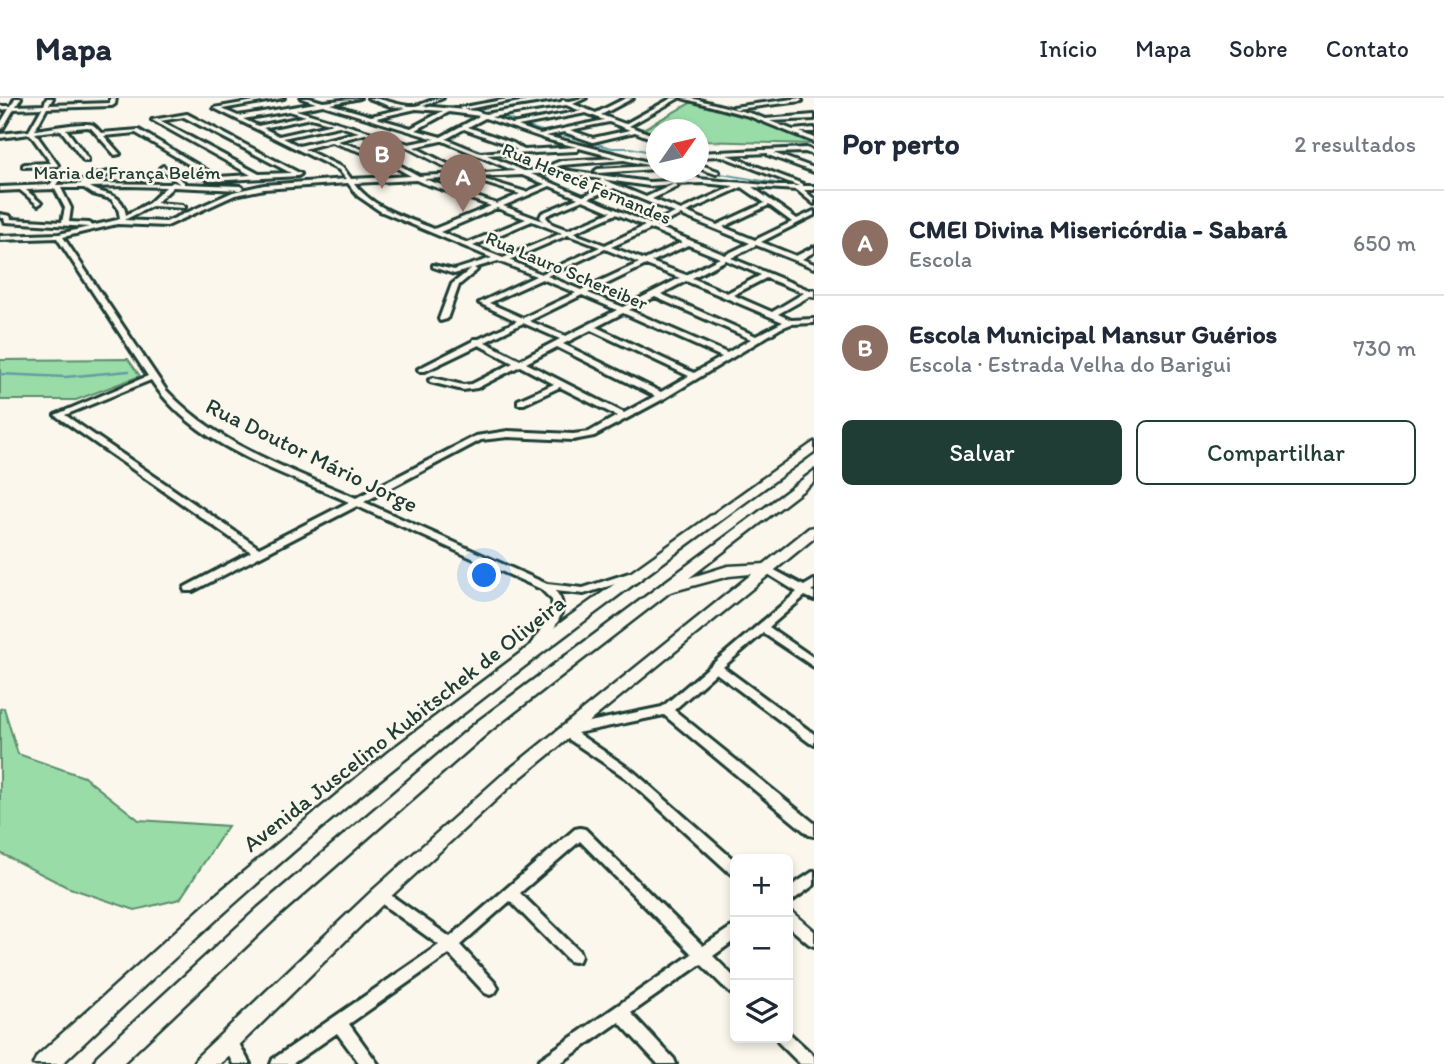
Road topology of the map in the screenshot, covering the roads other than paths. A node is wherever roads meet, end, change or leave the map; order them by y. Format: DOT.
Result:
graph roads {
  1 [pos="18,98"];
  2 [pos="50,98"];
  3 [pos="81,98"];
  4 [pos="279,98"];
  5 [pos="304,98"];
  6 [pos="357,98"];
  7 [pos="371,98"];
  8 [pos="440,98"];
  9 [pos="522,98"];
  10 [pos="554,98"];
  11 [pos="583,98"];
  12 [pos="630,98"];
  13 [pos="676,98"];
  14 [pos="685,98"];
  15 [pos="790,98"];
  16 [pos="260,100"];
  17 [pos="800,100"];
  18 [pos="113,101"];
  19 [pos="814,102"];
  20 [pos="322,103"];
  21 [pos="568,104"];
  22 [pos="79,106"];
  23 [pos="13,107"];
  24 [pos="46,107"];
  25 [pos="418,107"];
  26 [pos="0,108"];
  27 [pos="288,109"];
  28 [pos="453,109"];
  29 [pos="723,109"];
  30 [pos="587,111"];
  31 [pos="596,115"];
  32 [pos="312,116"];
  33 [pos="485,116"];
  34 [pos="814,117"];
  35 [pos="238,118"];
  36 [pos="370,118"];
  37 [pos="763,119"];
  38 [pos="610,120"];
  39 [pos="339,124"];
  40 [pos="514,125"];
  41 [pos="69,126"];
  42 [pos="625,126"];
  43 [pos="61,127"];
  44 [pos="463,127"];
  45 [pos="0,128"];
  46 [pos="257,128"];
  47 [pos="411,130"];
  48 [pos="564,130"];
  49 [pos="635,130"];
  50 [pos="814,130"];
  51 [pos="792,131"];
  52 [pos="31,132"];
  53 [pos="366,133"];
  54 [pos="646,134"];
  55 [pos="100,135"];
  56 [pos="541,135"];
  57 [pos="0,136"];
  58 [pos="278,138"];
  59 [pos="441,139"];
  60 [pos="814,140"];
  61 [pos="332,141"];
  62 [pos="409,146"];
  63 [pos="299,148"];
  64 [pos="590,148"];
  65 [pos="523,152"];
  66 [pos="765,152"];
  67 [pos="814,153"];
  68 [pos="117,154"];
  69 [pos="478,154"];
  70 [pos="709,155"];
  71 [pos="720,155"];
  72 [pos="646,158"];
  73 [pos="636,159"];
  74 [pos="86,160"];
  75 [pos="646,163"];
  76 [pos="25,166"];
  77 [pos="163,168"];
  78 [pos="646,168"];
  79 [pos="709,170"];
  80 [pos="814,170"];
  81 [pos="553,171"];
  82 [pos="568,171"];
  83 [pos="118,172"];
  84 [pos="581,172"];
  85 [pos="716,172"];
  86 [pos="61,173"];
  87 [pos="522,173"];
  88 [pos="467,176"];
  89 [pos="259,177"];
  90 [pos="217,179"];
  91 [pos="419,179"];
  92 [pos="351,181"];
  93 [pos="684,182"];
  94 [pos="709,182"];
  95 [pos="173,184"];
  96 [pos="181,184"];
  97 [pos="550,184"];
  98 [pos="743,185"];
  99 [pos="84,186"];
  100 [pos="613,186"];
  101 [pos="55,187"];
  102 [pos="253,188"];
  103 [pos="807,188"];
  104 [pos="22,189"];
  105 [pos="0,190"];
  106 [pos="526,194"];
  107 [pos="582,198"];
  108 [pos="646,199"];
  109 [pos="814,202"];
  110 [pos="38,203"];
  111 [pos="769,203"];
  112 [pos="151,204"];
  113 [pos="498,206"];
  114 [pos="183,207"];
  115 [pos="616,212"];
  116 [pos="681,213"];
  117 [pos="814,213"];
  118 [pos="0,216"];
  119 [pos="532,219"];
  120 [pos="120,220"];
  121 [pos="796,222"];
  122 [pos="65,223"];
  123 [pos="549,225"];
  124 [pos="99,226"];
  125 [pos="651,226"];
  126 [pos="718,227"];
  127 [pos="436,231"];
  128 [pos="568,233"];
  129 [pos="59,236"];
  130 [pos="0,238"];
  131 [pos="688,242"];
  132 [pos="756,243"];
  133 [pos="468,245"];
  134 [pos="606,247"];
  135 [pos="814,248"];
  136 [pos="726,258"];
  137 [pos="796,258"];
  138 [pos="502,259"];
  139 [pos="645,262"];
  140 [pos="435,266"];
  141 [pos="814,266"];
  142 [pos="475,268"];
  143 [pos="766,275"];
  144 [pos="541,276"];
  145 [pos="686,278"];
  146 [pos="581,292"];
  147 [pos="812,293"];
  148 [pos="655,294"];
  149 [pos="727,296"];
  150 [pos="623,310"];
  151 [pos="772,315"];
  152 [pos="443,319"];
  153 [pos="522,320"];
  154 [pos="814,321"];
  155 [pos="790,322"];
  156 [pos="590,327"];
  157 [pos="757,338"];
  158 [pos="477,341"];
  159 [pos="561,342"];
  160 [pos="727,356"];
  161 [pos="521,362"];
  162 [pos="422,369"];
  163 [pos="695,376"];
  164 [pos="152,377"];
  165 [pos="433,380"];
  166 [pos="562,383"];
  167 [pos="662,396"];
  168 [pos="521,402"];
  169 [pos="624,416"];
  170 [pos="814,446"];
  171 [pos="814,475"];
  172 [pos="358,502"];
  173 [pos="814,531"];
  174 [pos="259,553"];
  175 [pos="767,569"];
  176 [pos="645,570"];
  177 [pos="545,587"];
  178 [pos="189,589"];
  179 [pos="811,591"];
  180 [pos="657,593"];
  181 [pos="763,628"];
  182 [pos="533,650"];
  183 [pos="814,663"];
  184 [pos="717,668"];
  185 [pos="666,710"];
  186 [pos="565,731"];
  187 [pos="814,740"];
  188 [pos="814,831"];
  189 [pos="730,865"];
  190 [pos="814,877"];
  191 [pos="793,892"];
  192 [pos="512,894"];
  193 [pos="380,895"];
  194 [pos="793,921"];
  195 [pos="730,935"];
  196 [pos="814,940"];
  197 [pos="450,945"];
  198 [pos="702,955"];
  199 [pos="574,956"];
  200 [pos="730,983"];
  201 [pos="490,988"];
  202 [pos="621,1012"];
  203 [pos="340,1023"];
  204 [pos="229,1041"];
  205 [pos="790,1043"];
  206 [pos="45,1064"];
  207 [pos="105,1064"];
  208 [pos="205,1064"];
  209 [pos="242,1064"];
  210 [pos="279,1064"];
  211 [pos="370,1064"];
  212 [pos="546,1064"];
  213 [pos="668,1064"];
  214 [pos="811,1064"];
  1 -- 23 [label="street"];
  2 -- 24 [label="street"];
  3 -- 22 [label="street"];
  4 -- 16 [label="street"];
  5 -- 20 [label="street, Rua Herecê Fernandes"];
  6 -- 20 [label="street"];
  7 -- 25 [label="street"];
  8 -- 25 [label="street"];
  9 -- 28 [label="street"];
  10 -- 21 [label="street"];
  11 -- 21 [label="street"];
  12 -- 31 [label="street"];
  13 -- 42 [label="street"];
  14 -- 29 [label="street"];
  15 -- 17 [label="street"];
  16 -- 35 [label="street, Rua Lauro Schereiber"];
  17 -- 19 [label="street"];
  17 -- 29 [label="street"];
  18 -- 22 [label="street"];
  20 -- 27 [label="street"];
  20 -- 36 [label="street, Rua Herecê Fernandes"];
  21 -- 30 [label="street"];
  21 -- 33 [label="street"];
  22 -- 24 [label="street"];
  22 -- 41 [label="street"];
  23 -- 24 [label="street"];
  23 -- 26 [label="street"];
  23 -- 45 [label="street"];
  24 -- 52 [label="street"];
  25 -- 28 [label="street"];
  25 -- 36 [label="street"];
  27 -- 32 [label="street"];
  27 -- 35 [label="street"];
  28 -- 33 [label="street"];
  28 -- 47 [label="street"];
  29 -- 37 [label="street"];
  30 -- 31 [label="street"];
  30 -- 40 [label="street"];
  31 -- 38 [label="street"];
  32 -- 39 [label="street"];
  32 -- 46 [label="street"];
  33 -- 40 [label="street"];
  33 -- 44 [label="street"];
  34 -- 37 [label="street"];
  35 -- 46 [label="street, Rua Lauro Schereiber"];
  36 -- 39 [label="street"];
  36 -- 47 [label="street, Rua Herecê Fernandes"];
  37 -- 51 [label="street"];
  38 -- 42 [label="street"];
  38 -- 48 [label="street"];
  39 -- 53 [label="street"];
  39 -- 58 [label="street"];
  40 -- 56 [label="street"];
  41 -- 43 [label="street"];
  41 -- 55 [label="street"];
  42 -- 49 [label="street"];
  43 -- 52 [label="street"];
  43 -- 74 [label="street"];
  44 -- 59 [label="street"];
  44 -- 65 [label="street"];
  46 -- 58 [label="street, Rua Lauro Schereiber"];
  47 -- 59 [label="street, Rua Herecê Fernandes"];
  48 -- 49 [label="street"];
  48 -- 56 [label="street"];
  49 -- 54 [label="street"];
  50 -- 51 [label="street"];
  51 -- 60 [label="street"];
  52 -- 57 [label="street"];
  52 -- 76 [label="street"];
  53 -- 61 [label="street"];
  53 -- 62 [label="street"];
  55 -- 68 [label="street"];
  55 -- 90 [label="street"];
  56 -- 64 [label="street"];
  58 -- 63 [label="street, Rua Lauro Schereiber"];
  59 -- 62 [label="street"];
  59 -- 69 [label="street, Rua Herecê Fernandes"];
  61 -- 63 [label="street"];
  61 -- 91 [label="street"];
  62 -- 88 [label="street"];
  63 -- 92 [label="street, Rua Lauro Schereiber"];
  64 -- 65 [label="street"];
  64 -- 73 [label="street"];
  65 -- 69 [label="street"];
  66 -- 67 [label="street"];
  66 -- 71 [label="street"];
  66 -- 80 [label="street"];
  69 -- 87 [label="street, Rua Herecê Fernandes"];
  70 -- 71 [label="street"];
  71 -- 103 [label="street"];
  72 -- 73 [label="street"];
  73 -- 75 [label="street"];
  73 -- 81 [label="street"];
  77 -- 96 [label="street"];
  78 -- 84 [label="street"];
  79 -- 85 [label="street"];
  81 -- 82 [label="street"];
  81 -- 87 [label="street"];
  82 -- 84 [label="street"];
  82 -- 100 [label="street"];
  83 -- 99 [label="street"];
  84 -- 93 [label="street"];
  86 -- 101 [label="street"];
  87 -- 88 [label="street"];
  87 -- 97 [label="street, Rua Herecê Fernandes"];
  88 -- 91 [label="street"];
  88 -- 106 [label="street"];
  89 -- 89 [label="street"];
  89 -- 90 [label="street"];
  90 -- 96 [label="street"];
  91 -- 92 [label="street"];
  91 -- 113 [label="street"];
  92 -- 102 [label="street"];
  92 -- 127 [label="street, Rua Lauro Schereiber"];
  93 -- 108 [label="street"];
  94 -- 98 [label="street"];
  95 -- 96 [label="street, Maria de França Belém"];
  95 -- 99 [label="street, Maria de França Belém"];
  95 -- 112 [label="street"];
  96 -- 102 [label="street, Maria de França Belém"];
  97 -- 106 [label="street"];
  97 -- 107 [label="street, Rua Herecê Fernandes"];
  98 -- 103 [label="street"];
  98 -- 111 [label="street"];
  98 -- 116 [label="street"];
  99 -- 101 [label="street, Maria de França Belém"];
  99 -- 120 [label="street"];
  100 -- 107 [label="street"];
  100 -- 108 [label="street"];
  101 -- 104 [label="street, Maria de França Belém"];
  101 -- 122 [label="street"];
  102 -- 120 [label="street"];
  103 -- 109 [label="street"];
  104 -- 105 [label="street, Maria de França Belém"];
  104 -- 110 [label="street"];
  106 -- 113 [label="street"];
  107 -- 115 [label="street, Rua Herecê Fernandes"];
  107 -- 123 [label="street"];
  108 -- 116 [label="street"];
  111 -- 121 [label="street"];
  111 -- 126 [label="street"];
  112 -- 114 [label="street"];
  112 -- 120 [label="street"];
  113 -- 119 [label="street"];
  113 -- 127 [label="street"];
  115 -- 125 [label="street, Rua Herecê Fernandes"];
  115 -- 128 [label="street"];
  116 -- 125 [label="street"];
  116 -- 126 [label="street"];
  117 -- 121 [label="street"];
  118 -- 122 [label="street"];
  119 -- 123 [label="street"];
  119 -- 133 [label="street"];
  120 -- 124 [label="street"];
  121 -- 132 [label="street"];
  122 -- 124 [label="street"];
  123 -- 128 [label="street"];
  124 -- 129 [label="street"];
  125 -- 131 [label="street, Rua Herecê Fernandes"];
  125 -- 134 [label="street"];
  126 -- 132 [label="street"];
  127 -- 133 [label="street, Rua Lauro Schereiber"];
  128 -- 134 [label="street"];
  128 -- 138 [label="street"];
  129 -- 130 [label="street"];
  129 -- 164 [label="street, Rua Doutor Mário Jorge"];
  131 -- 136 [label="street, Rua Herecê Fernandes"];
  131 -- 139 [label="street"];
  132 -- 136 [label="street"];
  132 -- 137 [label="street"];
  133 -- 138 [label="street, Rua Lauro Schereiber"];
  134 -- 139 [label="street"];
  134 -- 144 [label="street"];
  135 -- 137 [label="street"];
  136 -- 143 [label="street, Rua Herecê Fernandes"];
  136 -- 145 [label="street"];
  137 -- 141 [label="street"];
  138 -- 142 [label="street"];
  138 -- 144 [label="street, Rua Lauro Schereiber"];
  139 -- 145 [label="street"];
  139 -- 146 [label="street"];
  140 -- 142 [label="street"];
  142 -- 152 [label="street"];
  143 -- 147 [label="street, Rua Herecê Fernandes"];
  143 -- 149 [label="street"];
  144 -- 146 [label="street, Rua Lauro Schereiber"];
  144 -- 153 [label="street"];
  145 -- 148 [label="street"];
  145 -- 149 [label="street"];
  146 -- 150 [label="street, Rua Lauro Schereiber"];
  146 -- 153 [label="street"];
  147 -- 151 [label="street"];
  148 -- 150 [label="street"];
  148 -- 157 [label="street"];
  149 -- 151 [label="street"];
  150 -- 156 [label="street"];
  150 -- 160 [label="street, Rua Lauro Schereiber"];
  151 -- 155 [label="street"];
  153 -- 158 [label="street"];
  153 -- 159 [label="street"];
  154 -- 155 [label="street"];
  155 -- 157 [label="street"];
  156 -- 159 [label="street"];
  156 -- 163 [label="street"];
  157 -- 160 [label="street"];
  158 -- 161 [label="street"];
  158 -- 162 [label="street"];
  159 -- 161 [label="street"];
  159 -- 167 [label="street"];
  160 -- 163 [label="street"];
  161 -- 165 [label="street"];
  161 -- 166 [label="street"];
  163 -- 167 [label="street"];
  164 -- 172 [label="street, Rua Doutor Mário Jorge"];
  164 -- 174 [label="street"];
  166 -- 168 [label="street"];
  166 -- 169 [label="street"];
  167 -- 169 [label="street"];
  169 -- 172 [label="street"];
  170 -- 176 [label="highway, Avenida Juscelino Kubitschek de Oliveira"];
  171 -- 180 [label="highway"];
  172 -- 174 [label="street"];
  172 -- 177 [label="street, Rua Doutor Mário Jorge"];
  173 -- 175 [label="main road"];
  174 -- 178 [label="street"];
  175 -- 179 [label="street"];
  175 -- 180 [label="highway"];
  175 -- 186 [label="main road"];
  176 -- 177 [label="street, Rua Doutor Mário Jorge"];
  176 -- 182 [label="highway, Avenida Juscelino Kubitschek de Oliveira"];
  177 -- 182 [label="street"];
  179 -- 181 [label="street"];
  180 -- 207 [label="highway"];
  181 -- 183 [label="street"];
  181 -- 184 [label="street"];
  182 -- 206 [label="highway, Avenida Juscelino Kubitschek de Oliveira"];
  184 -- 185 [label="street"];
  184 -- 187 [label="street"];
  185 -- 186 [label="street"];
  185 -- 188 [label="street"];
  186 -- 189 [label="street"];
  186 -- 193 [label="main road"];
  190 -- 191 [label="street"];
  192 -- 197 [label="street"];
  192 -- 198 [label="street"];
  192 -- 199 [label="street"];
  193 -- 197 [label="street"];
  193 -- 204 [label="main road"];
  194 -- 196 [label="street"];
  195 -- 198 [label="street"];
  197 -- 201 [label="street"];
  197 -- 203 [label="street"];
  198 -- 200 [label="street"];
  198 -- 202 [label="street"];
  202 -- 212 [label="street"];
  202 -- 213 [label="street"];
  203 -- 210 [label="street"];
  203 -- 211 [label="street"];
  204 -- 208 [label="main road"];
  204 -- 209 [label="street"];
  205 -- 214 [label="street"];
}
